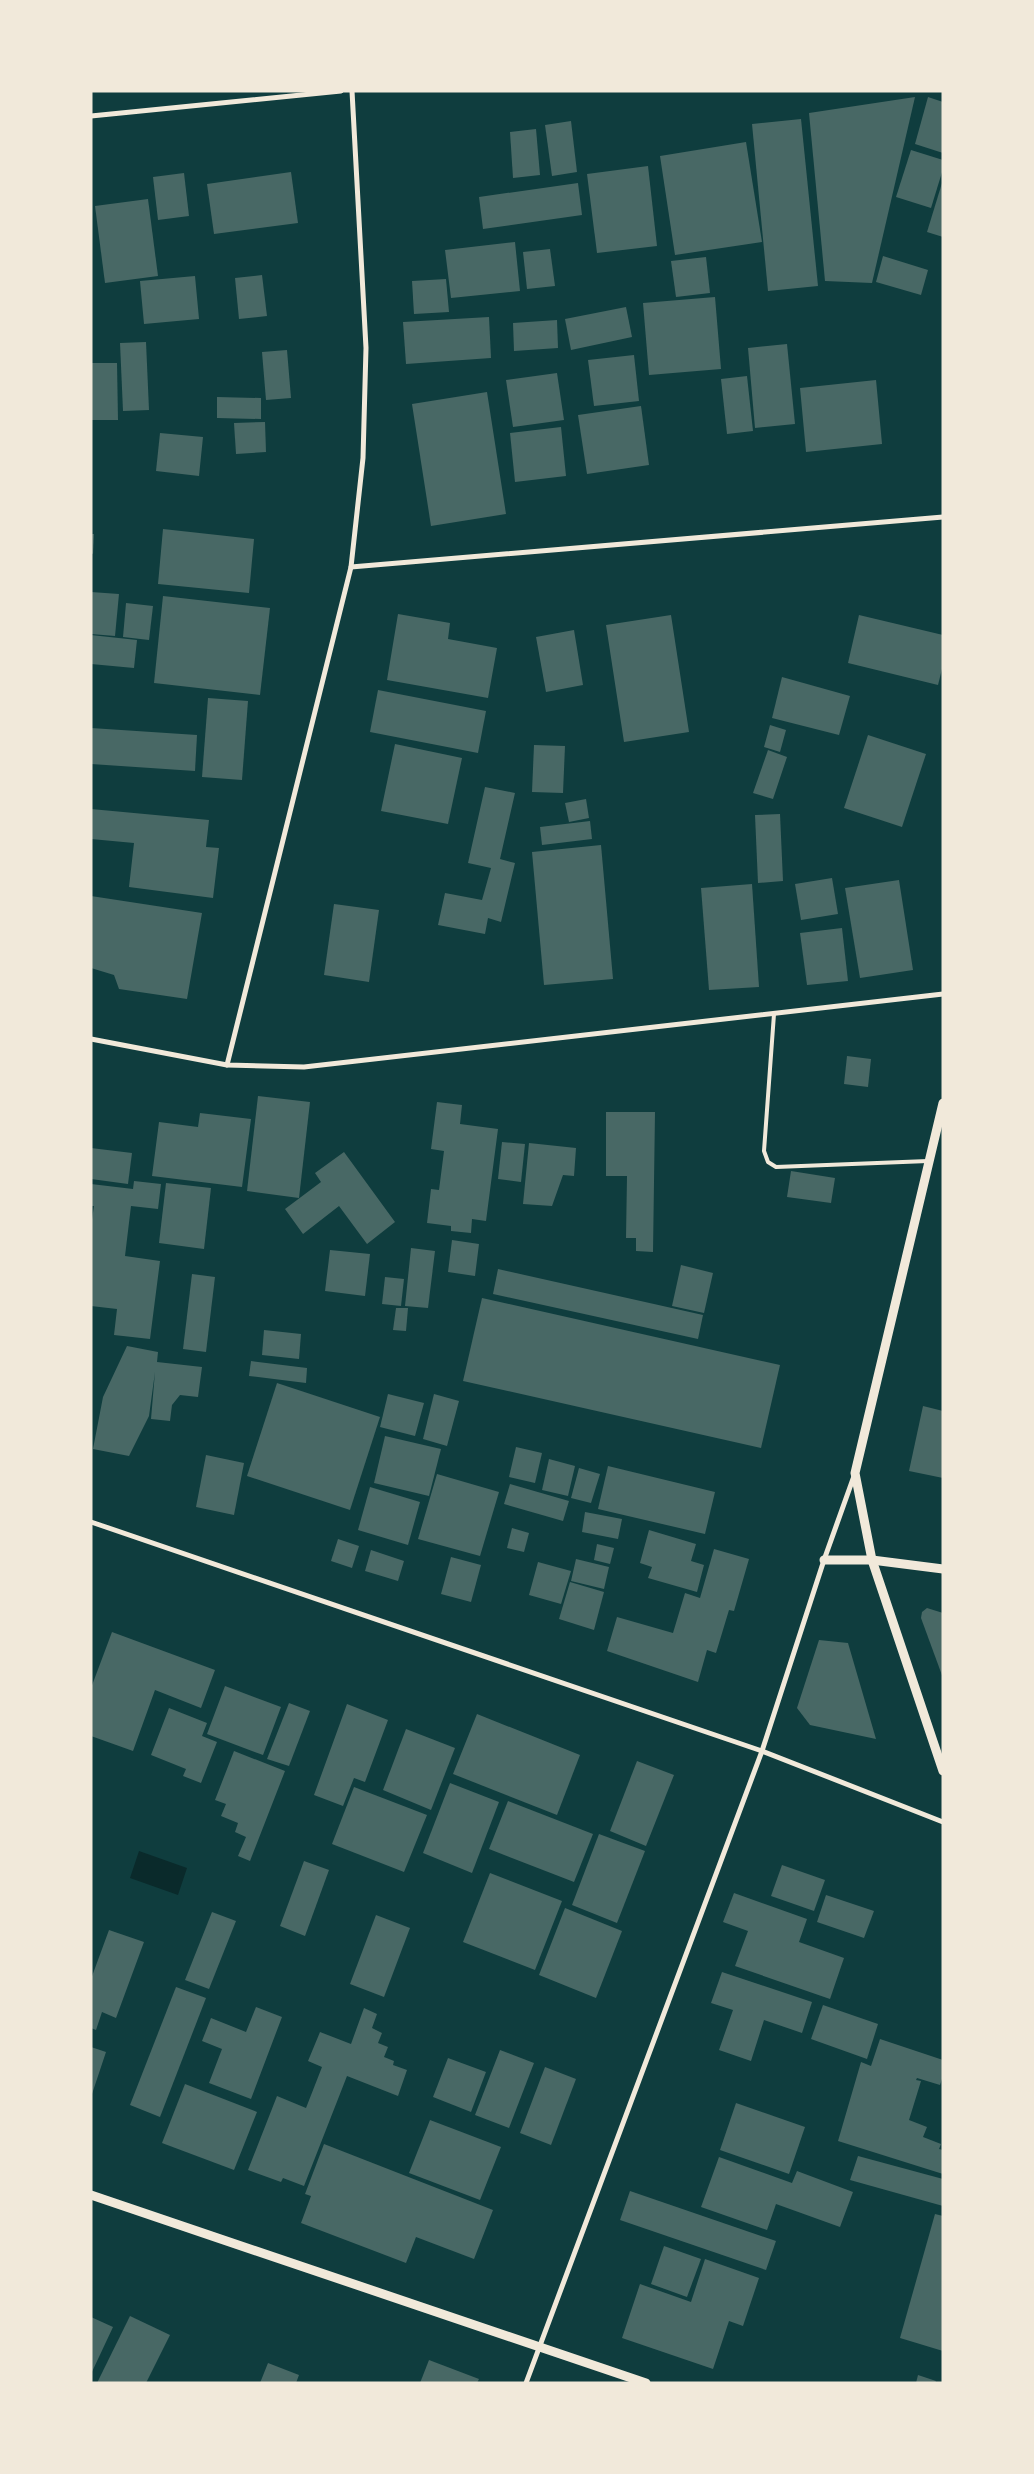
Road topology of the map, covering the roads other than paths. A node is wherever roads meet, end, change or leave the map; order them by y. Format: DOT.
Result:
graph roads {
  1 [pos="341,91"];
  2 [pos="352,91"];
  3 [pos="91,116"];
  4 [pos="943,517"];
  5 [pos="352,566"];
  6 [pos="943,994"];
  7 [pos="774,1014"];
  8 [pos="91,1039"];
  9 [pos="228,1065"];
  10 [pos="943,1104"];
  11 [pos="929,1161"];
  12 [pos="855,1473"];
  13 [pos="91,1522"];
  14 [pos="824,1560"];
  15 [pos="872,1560"];
  16 [pos="943,1569"];
  17 [pos="762,1751"];
  18 [pos="943,1770"];
  19 [pos="943,1822"];
  20 [pos="91,2195"];
  21 [pos="539,2346"];
  22 [pos="526,2383"];
  23 [pos="646,2383"];
  1 -- 3 [label="street"];
  2 -- 5 [label="street"];
  4 -- 5 [label="street"];
  5 -- 9 [label="street"];
  6 -- 7 [label="street"];
  7 -- 9 [label="street"];
  7 -- 11 [label="lane"];
  8 -- 9 [label="street"];
  10 -- 11 [label="street"];
  11 -- 12 [label="street"];
  12 -- 14 [label="street"];
  12 -- 15 [label="street"];
  13 -- 17 [label="street"];
  14 -- 15 [label="street"];
  14 -- 17 [label="street"];
  15 -- 16 [label="street"];
  15 -- 18 [label="street"];
  17 -- 19 [label="street"];
  17 -- 21 [label="street"];
  20 -- 21 [label="street"];
  21 -- 22 [label="street"];
  21 -- 23 [label="street"];
}
